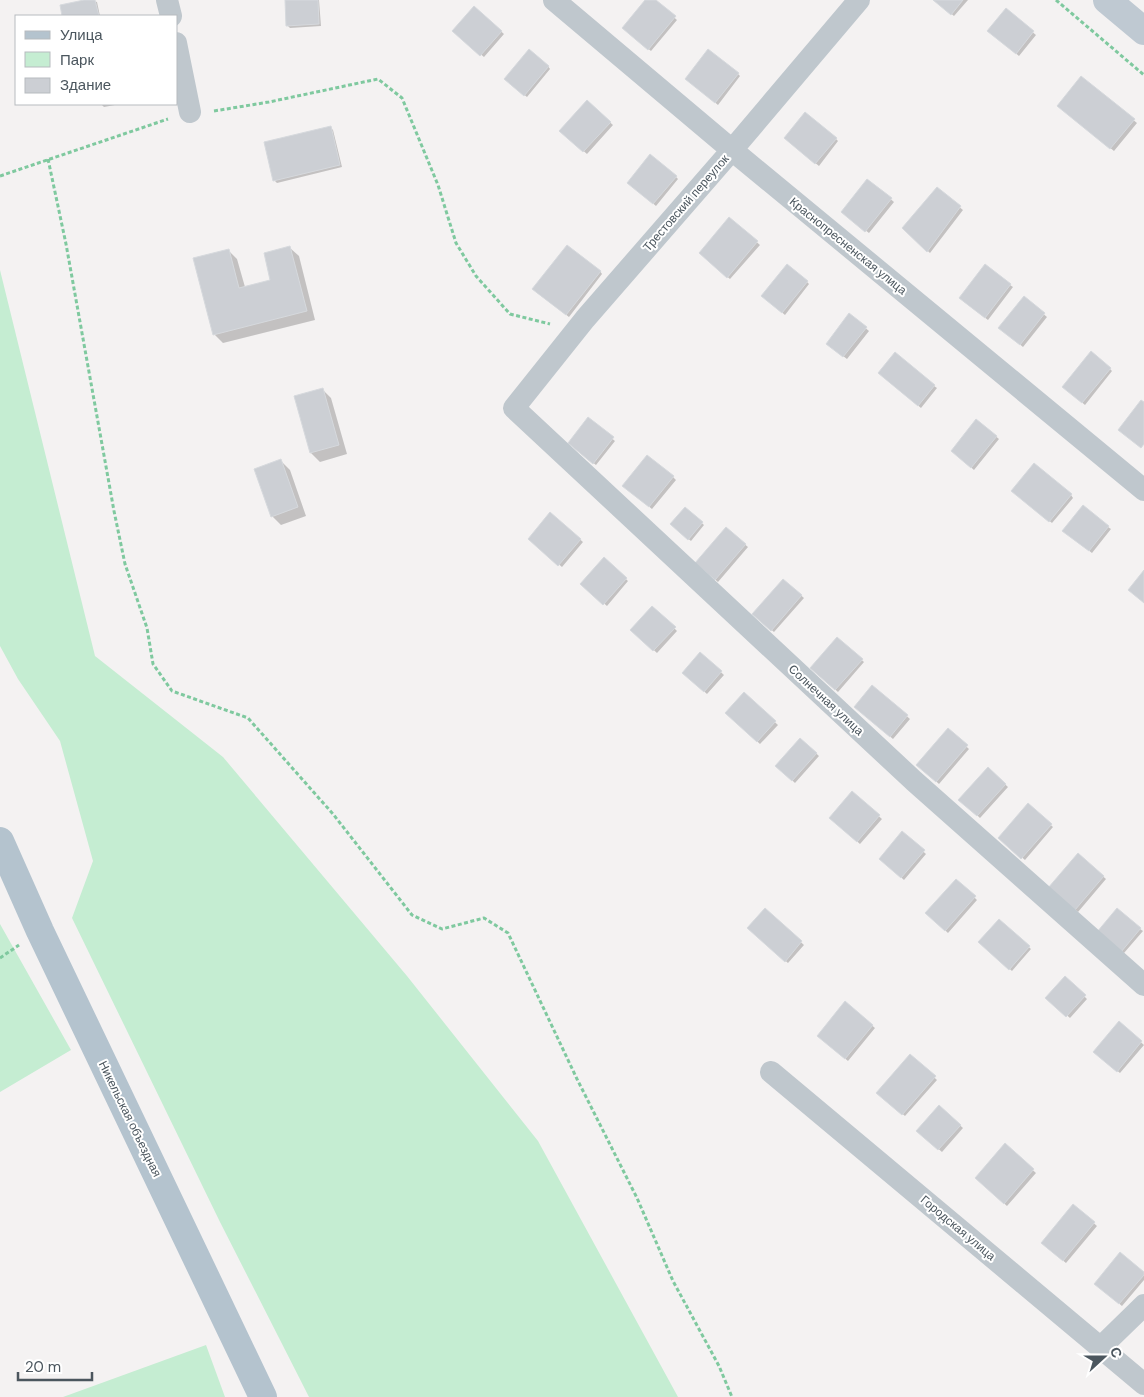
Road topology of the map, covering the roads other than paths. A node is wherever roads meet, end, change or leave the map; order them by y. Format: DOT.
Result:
graph roads {
  1 [pos="167,0"];
  2 [pos="554,0"];
  3 [pos="860,0"];
  4 [pos="1107,0"];
  5 [pos="171,15"];
  6 [pos="1144,31"];
  7 [pos="178,53"];
  8 [pos="190,112"];
  9 [pos="732,150"];
  10 [pos="514,408"];
  11 [pos="1144,490"];
  12 [pos="0,840"];
  13 [pos="1144,985"];
  14 [pos="771,1072"];
  15 [pos="1144,1305"];
  16 [pos="1101,1347"];
  17 [pos="1144,1384"];
  18 [pos="263,1397"];
  1 -- 5 [label="street"];
  2 -- 9 [label="street, Краснопресненская улица"];
  3 -- 9 [label="street, Трестовский переулок"];
  4 -- 6 [label="main road"];
  7 -- 8 [label="street"];
  9 -- 10 [label="street, Трестовский переулок"];
  9 -- 11 [label="street, Краснопресненская улица"];
  10 -- 13 [label="street, Солнечная улица"];
  12 -- 18 [label="main road, Никельская объездная"];
  14 -- 16 [label="street, Городская улица"];
  15 -- 16 [label="street"];
  16 -- 17 [label="street, Городская улица"];
}
